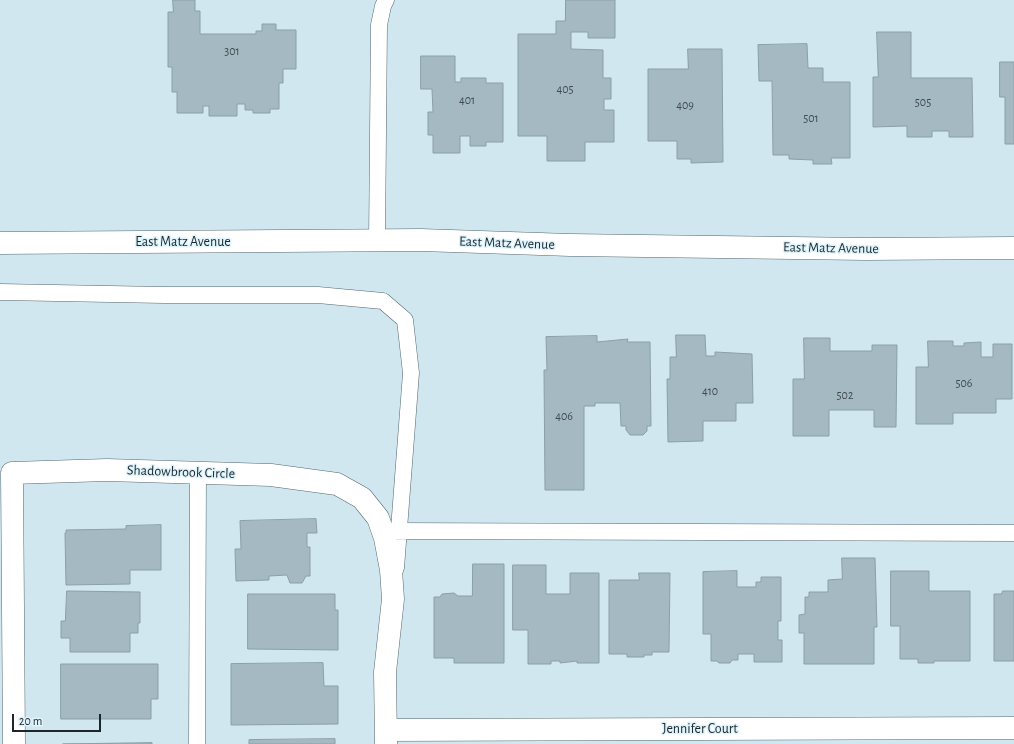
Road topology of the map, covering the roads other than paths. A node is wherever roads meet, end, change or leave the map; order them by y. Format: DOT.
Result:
graph roads {
  1 [pos="386,0"];
  2 [pos="377,241"];
  3 [pos="0,243"];
  4 [pos="1014,248"];
  5 [pos="0,292"];
  6 [pos="198,474"];
  7 [pos="391,531"];
  8 [pos="1014,533"];
  9 [pos="1014,728"];
  10 [pos="386,737"];
  11 [pos="14,744"];
  12 [pos="197,744"];
  1 -- 2 [label="lane"];
  2 -- 3 [label="street, East Matz Avenue"];
  2 -- 4 [label="street, East Matz Avenue"];
  5 -- 7 [label="lane"];
  6 -- 7 [label="street, Shadowbrook Circle"];
  6 -- 11 [label="street, Shadowbrook Circle"];
  6 -- 12 [label="lane"];
  7 -- 8 [label="lane"];
  7 -- 10 [label="street, Shadowbrook Circle"];
  9 -- 10 [label="street, Jennifer Court"];
}
